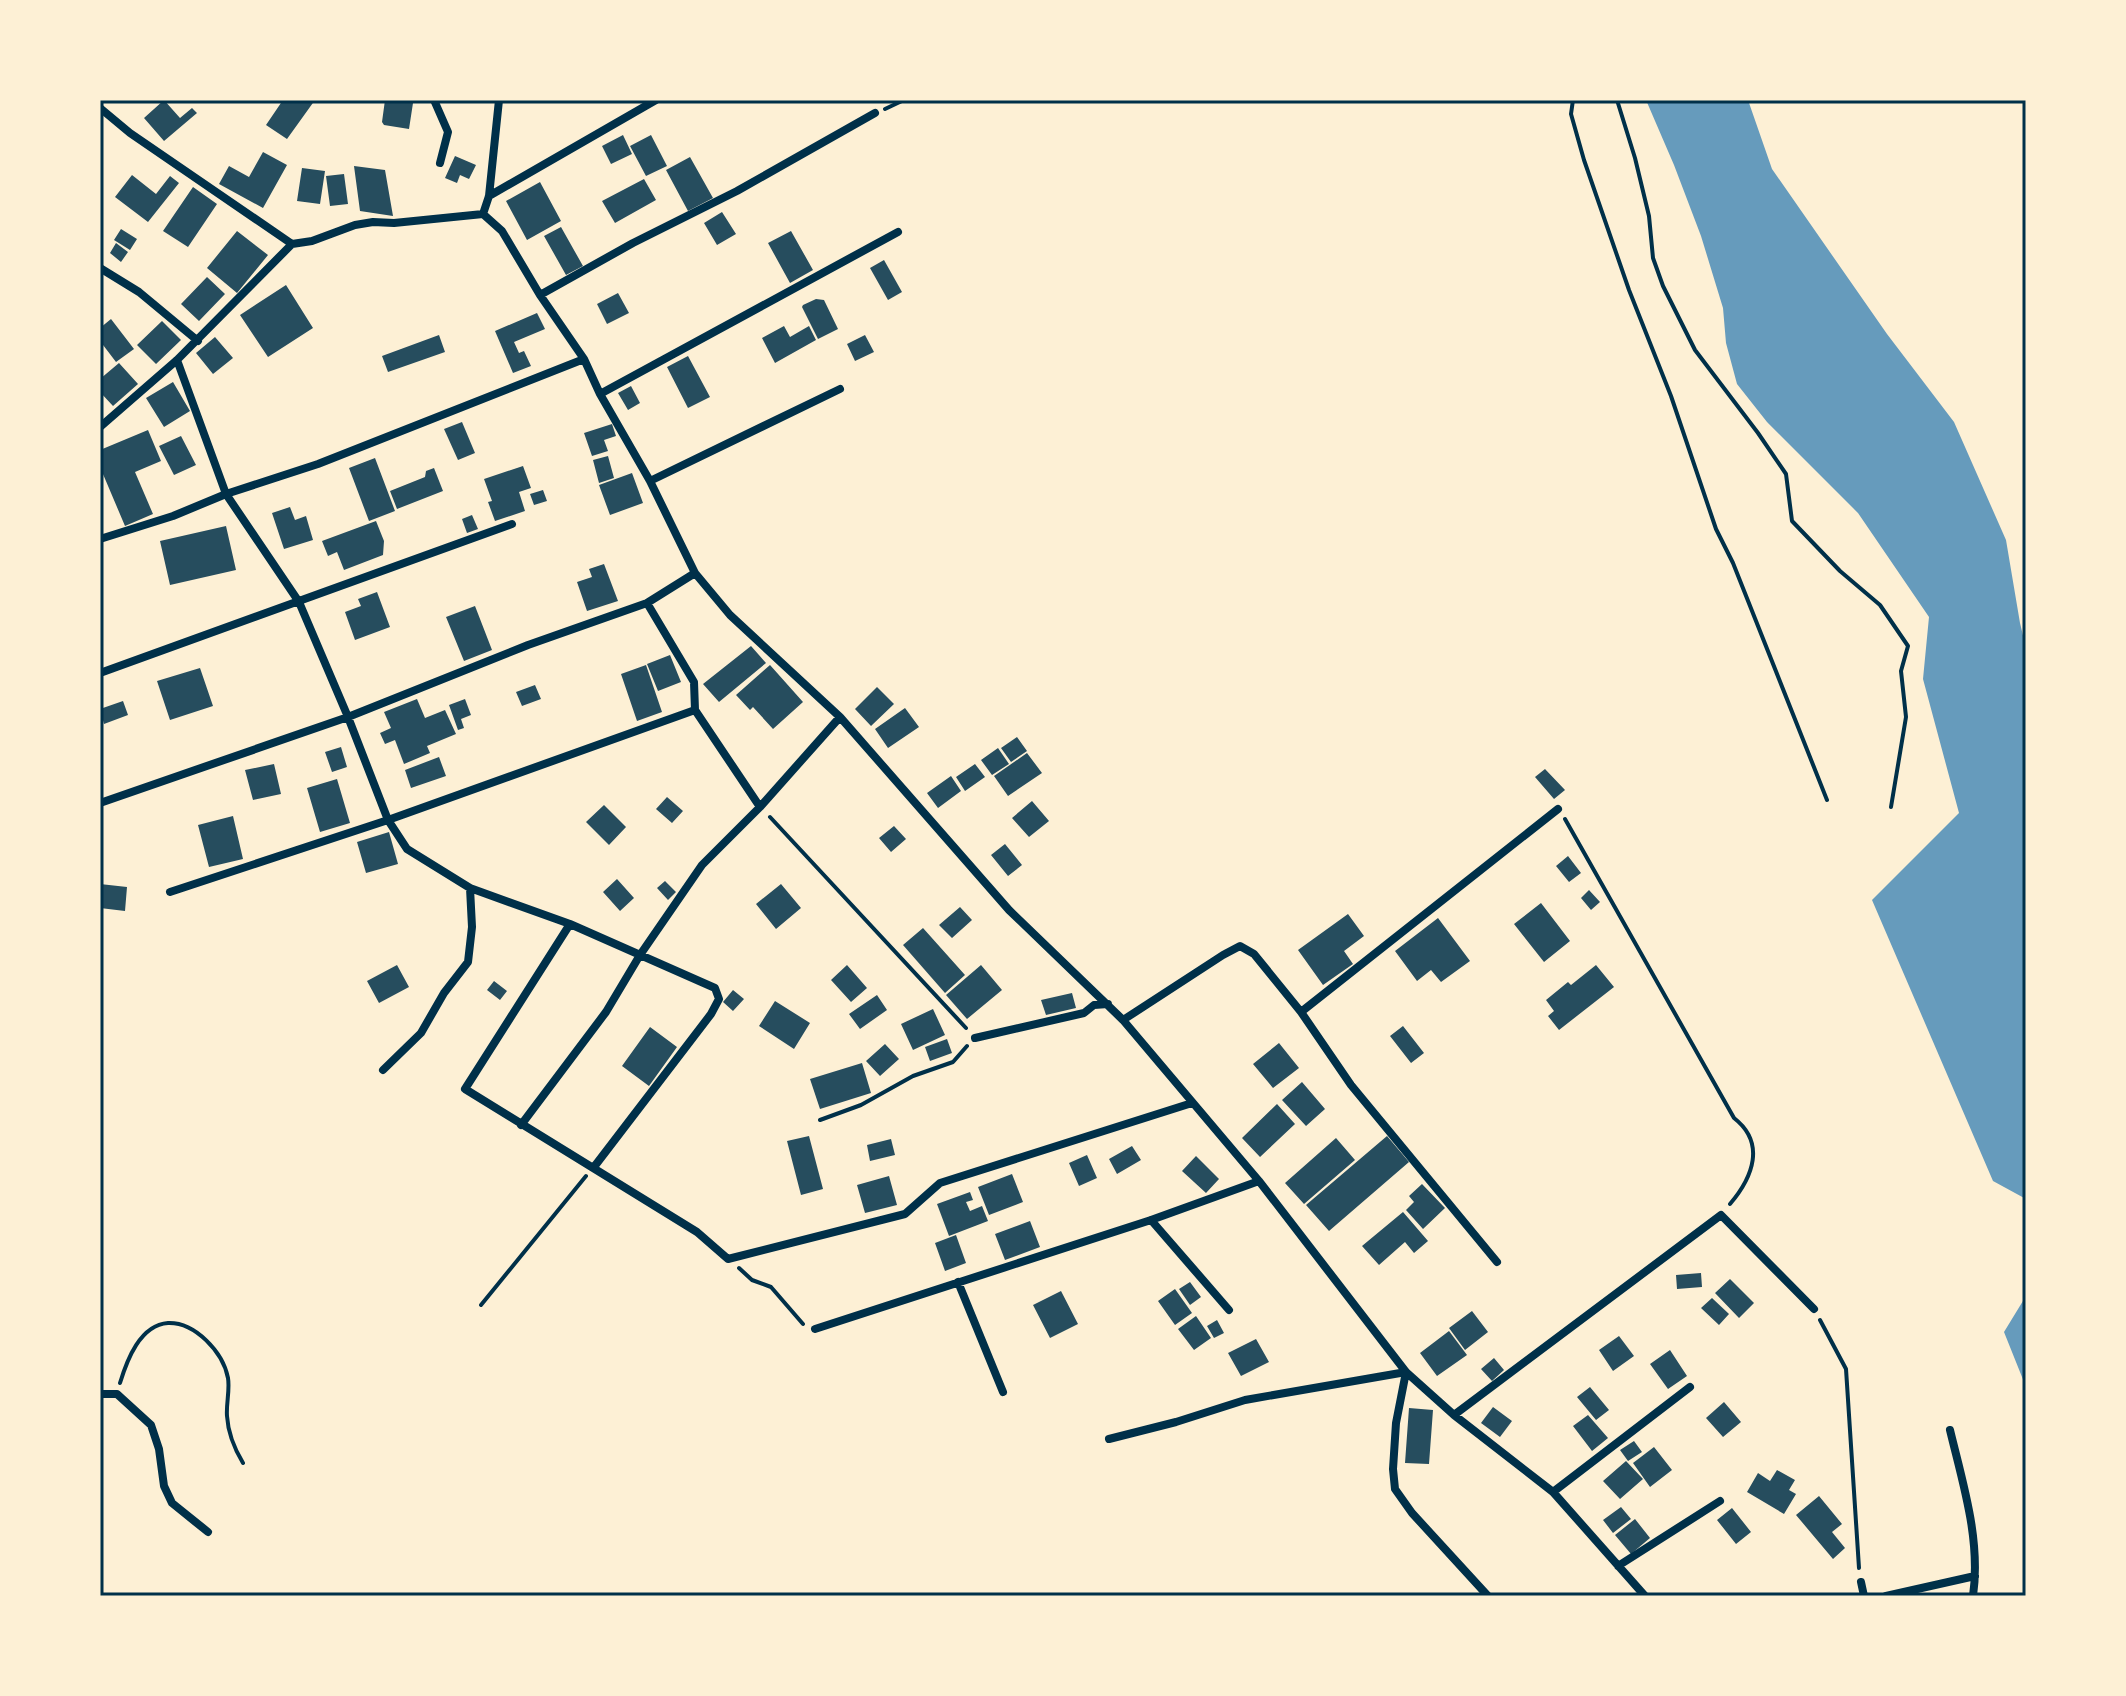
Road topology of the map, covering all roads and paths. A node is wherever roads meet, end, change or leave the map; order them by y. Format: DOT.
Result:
graph roads {
  1 [pos="434,100"];
  2 [pos="499,100"];
  3 [pos="656,100"];
  4 [pos="904,100"];
  5 [pos="1573,100"];
  6 [pos="1617,100"];
  7 [pos="100,108"];
  8 [pos="875,113"];
  9 [pos="440,163"];
  10 [pos="489,196"];
  11 [pos="483,214"];
  12 [pos="898,232"];
  13 [pos="292,244"];
  14 [pos="100,268"];
  15 [pos="540,295"];
  16 [pos="198,341"];
  17 [pos="584,359"];
  18 [pos="177,360"];
  19 [pos="840,389"];
  20 [pos="600,394"];
  21 [pos="100,427"];
  22 [pos="650,481"];
  23 [pos="226,494"];
  24 [pos="512,524"];
  25 [pos="100,539"];
  26 [pos="695,573"];
  27 [pos="299,602"];
  28 [pos="647,603"];
  29 [pos="100,673"];
  30 [pos="695,710"];
  31 [pos="348,717"];
  32 [pos="840,717"];
  33 [pos="1827,800"];
  34 [pos="100,803"];
  35 [pos="760,807"];
  36 [pos="1891,807"];
  37 [pos="1558,809"];
  38 [pos="388,820"];
  39 [pos="470,888"];
  40 [pos="170,892"];
  41 [pos="570,924"];
  42 [pos="640,955"];
  43 [pos="1108,1004"];
  44 [pos="1301,1012"];
  45 [pos="1123,1020"];
  46 [pos="975,1038"];
  47 [pos="383,1070"];
  48 [pos="1192,1103"];
  49 [pos="820,1120"];
  50 [pos="521,1125"];
  51 [pos="594,1167"];
  52 [pos="1259,1181"];
  53 [pos="1721,1215"];
  54 [pos="1151,1220"];
  55 [pos="728,1259"];
  56 [pos="1497,1262"];
  57 [pos="958,1282"];
  58 [pos="481,1305"];
  59 [pos="1814,1309"];
  60 [pos="1229,1310"];
  61 [pos="815,1329"];
  62 [pos="1406,1372"];
  63 [pos="1690,1387"];
  64 [pos="1003,1392"];
  65 [pos="100,1394"];
  66 [pos="117,1394"];
  67 [pos="1454,1415"];
  68 [pos="1950,1430"];
  69 [pos="1109,1439"];
  70 [pos="243,1463"];
  71 [pos="1553,1492"];
  72 [pos="1720,1501"];
  73 [pos="208,1532"];
  74 [pos="1618,1566"];
  75 [pos="1975,1576"];
  76 [pos="1861,1582"];
  77 [pos="1488,1596"];
  78 [pos="1645,1596"];
  79 [pos="1864,1596"];
  80 [pos="1886,1596"];
  81 [pos="1973,1596"];
  1 -- 9 [label="street"];
  2 -- 10 [label="street"];
  3 -- 10 [label="street"];
  4 -- 8 [label="path"];
  5 -- 33 [label="path"];
  6 -- 36 [label="path"];
  7 -- 13 [label="street"];
  8 -- 15 [label="street"];
  10 -- 11 [label="street"];
  11 -- 13 [label="street"];
  11 -- 15 [label="street"];
  12 -- 20 [label="street"];
  13 -- 16 [label="street"];
  14 -- 16 [label="street"];
  15 -- 17 [label="street"];
  16 -- 18 [label="street"];
  17 -- 20 [label="street"];
  17 -- 23 [label="street"];
  18 -- 21 [label="street"];
  18 -- 23 [label="street"];
  19 -- 22 [label="street"];
  20 -- 22 [label="street"];
  22 -- 26 [label="street"];
  23 -- 25 [label="street"];
  23 -- 27 [label="street"];
  24 -- 27 [label="street"];
  26 -- 28 [label="street"];
  26 -- 32 [label="street"];
  27 -- 29 [label="street"];
  27 -- 31 [label="street"];
  28 -- 30 [label="street"];
  28 -- 31 [label="street"];
  30 -- 35 [label="street"];
  30 -- 38 [label="street"];
  31 -- 34 [label="street"];
  31 -- 38 [label="street"];
  32 -- 35 [label="street"];
  32 -- 43 [label="street"];
  35 -- 42 [label="street"];
  35 -- 46 [label="path"];
  37 -- 44 [label="street"];
  37 -- 53 [label="path"];
  38 -- 39 [label="street"];
  38 -- 40 [label="street"];
  39 -- 41 [label="street"];
  39 -- 47 [label="street"];
  41 -- 42 [label="street"];
  41 -- 50 [label="street"];
  42 -- 50 [label="street"];
  42 -- 51 [label="street"];
  43 -- 45 [label="street"];
  43 -- 46 [label="street"];
  44 -- 45 [label="street"];
  44 -- 56 [label="street"];
  45 -- 48 [label="street"];
  46 -- 49 [label="path"];
  48 -- 52 [label="street"];
  48 -- 55 [label="street"];
  50 -- 51 [label="street"];
  51 -- 55 [label="street"];
  51 -- 58 [label="path"];
  52 -- 54 [label="street"];
  52 -- 62 [label="street"];
  53 -- 59 [label="street"];
  53 -- 67 [label="street"];
  54 -- 57 [label="street"];
  54 -- 60 [label="street"];
  55 -- 61 [label="path"];
  57 -- 61 [label="street"];
  57 -- 64 [label="street"];
  59 -- 76 [label="path"];
  62 -- 67 [label="street"];
  62 -- 69 [label="street"];
  62 -- 77 [label="street"];
  63 -- 71 [label="street"];
  65 -- 66 [label="street"];
  66 -- 70 [label="path"];
  66 -- 73 [label="street"];
  67 -- 71 [label="street"];
  68 -- 75 [label="street"];
  71 -- 74 [label="street"];
  72 -- 74 [label="street"];
  74 -- 78 [label="street"];
  75 -- 80 [label="street"];
  75 -- 81 [label="street"];
  76 -- 79 [label="street"];
}
